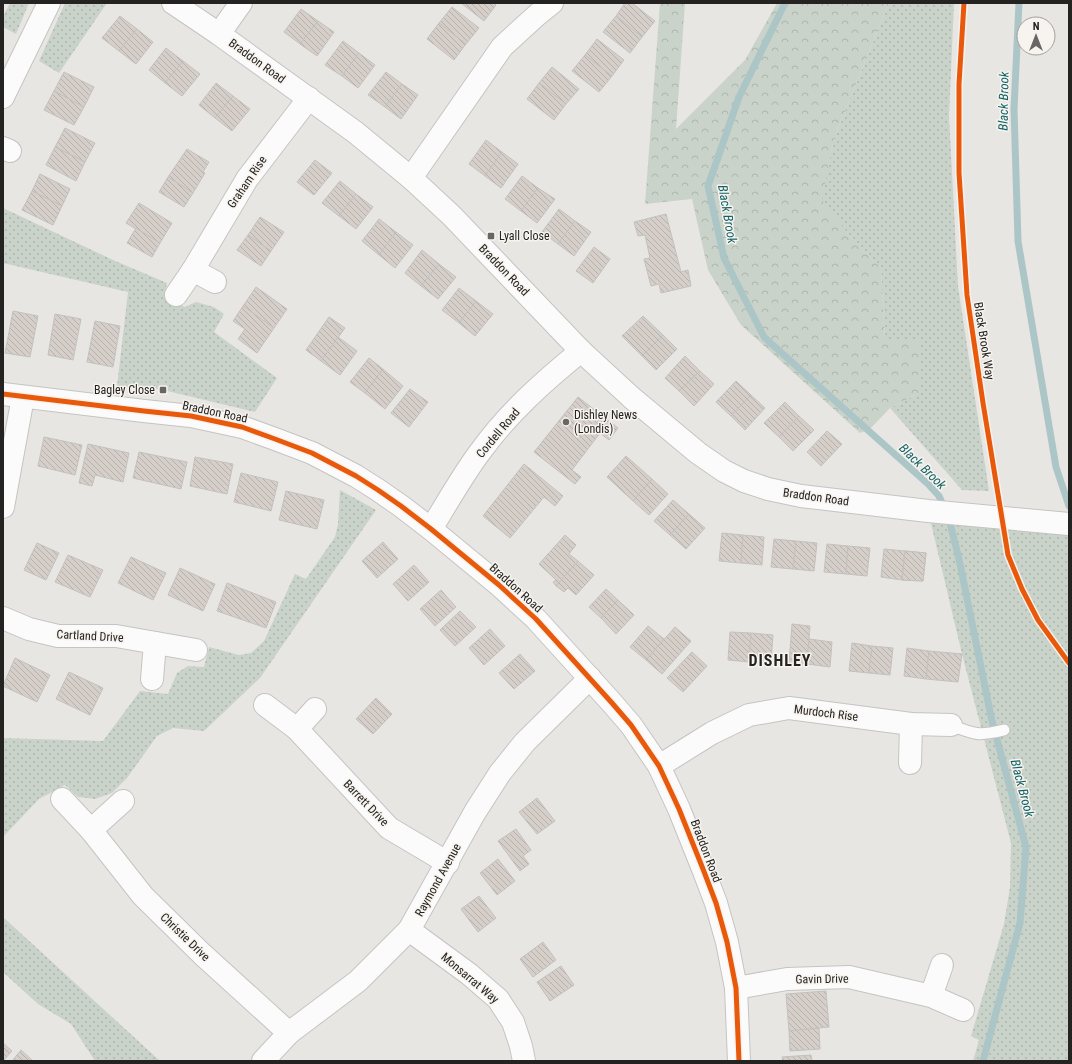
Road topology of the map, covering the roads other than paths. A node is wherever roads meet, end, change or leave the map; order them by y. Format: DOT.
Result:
graph roads {
  1 [pos="49,3"];
  2 [pos="173,3"];
  3 [pos="241,3"];
  4 [pos="552,3"];
  5 [pos="219,34"];
  6 [pos="3,97"];
  7 [pos="309,98"];
  8 [pos="411,178"];
  9 [pos="193,270"];
  10 [pos="215,282"];
  11 [pos="176,295"];
  12 [pos="580,351"];
  13 [pos="13,396"];
  14 [pos="3,507"];
  15 [pos="1069,524"];
  16 [pos="431,529"];
  17 [pos="3,618"];
  18 [pos="155,643"];
  19 [pos="196,650"];
  20 [pos="590,678"];
  21 [pos="152,679"];
  22 [pos="266,705"];
  23 [pos="316,709"];
  24 [pos="912,724"];
  25 [pos="951,725"];
  26 [pos="297,729"];
  27 [pos="1004,730"];
  28 [pos="910,763"];
  29 [pos="659,766"];
  30 [pos="62,799"];
  31 [pos="123,801"];
  32 [pos="91,830"];
  33 [pos="448,863"];
  34 [pos="409,930"];
  35 [pos="942,965"];
  36 [pos="736,988"];
  37 [pos="930,996"];
  38 [pos="963,1010"];
  39 [pos="289,1033"];
  40 [pos="263,1061"];
  41 [pos="524,1061"];
  42 [pos="739,1061"];
  1 -- 6 [label="street"];
  2 -- 5 [label="street, Braddon Road"];
  3 -- 5 [label="street"];
  4 -- 8 [label="street"];
  5 -- 7 [label="street, Braddon Road"];
  7 -- 8 [label="street, Braddon Road"];
  7 -- 9 [label="street, Graham Rise"];
  8 -- 12 [label="street, Braddon Road"];
  9 -- 10 [label="street"];
  9 -- 11 [label="street, Graham Rise"];
  12 -- 15 [label="street, Braddon Road"];
  12 -- 16 [label="street, Cordell Road"];
  13 -- 14 [label="street"];
  13 -- 16 [label="street, Braddon Road"];
  16 -- 20 [label="street, Braddon Road"];
  17 -- 18 [label="street, Cartland Drive"];
  18 -- 19 [label="street, Cartland Drive"];
  18 -- 21 [label="street"];
  20 -- 29 [label="street, Braddon Road"];
  20 -- 33 [label="street, Raymond Avenue"];
  22 -- 26 [label="street, Barrett Drive"];
  23 -- 26 [label="street"];
  24 -- 25 [label="street, Murdoch Rise"];
  24 -- 28 [label="street"];
  24 -- 29 [label="street, Murdoch Rise"];
  25 -- 27 [label="lane"];
  26 -- 33 [label="street, Barrett Drive"];
  29 -- 36 [label="street, Braddon Road"];
  30 -- 32 [label="street, Christie Drive"];
  31 -- 32 [label="street"];
  32 -- 39 [label="street, Christie Drive"];
  33 -- 34 [label="street, Raymond Avenue"];
  34 -- 39 [label="street, Raymond Avenue"];
  34 -- 41 [label="street, Monsarrat Way"];
  35 -- 37 [label="street"];
  36 -- 37 [label="street, Gavin Drive"];
  36 -- 42 [label="street, Braddon Road"];
  37 -- 38 [label="street, Gavin Drive"];
  39 -- 40 [label="street, Raymond Avenue"];
}
